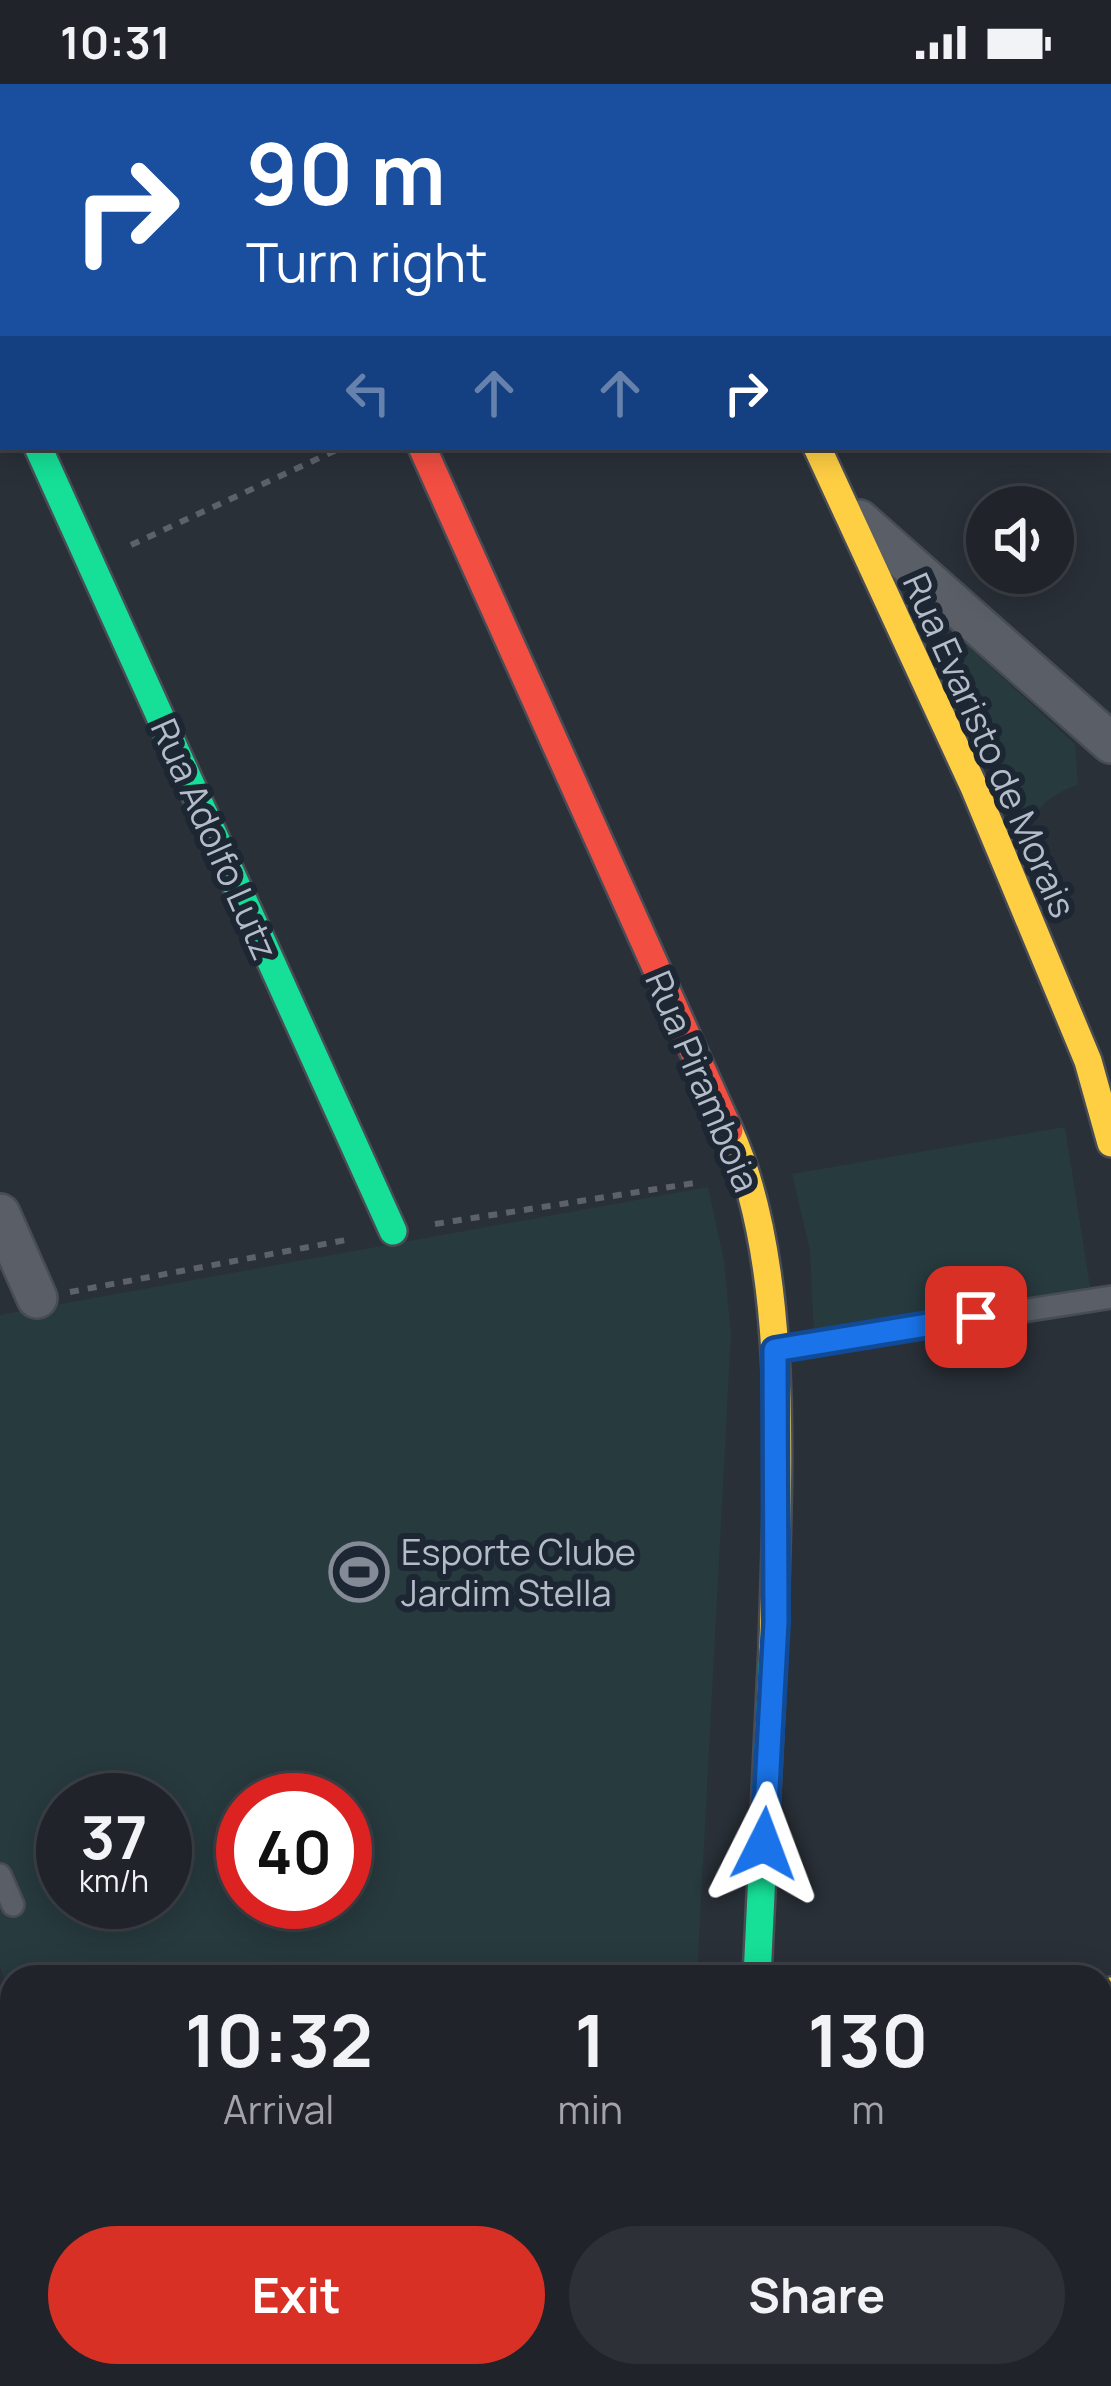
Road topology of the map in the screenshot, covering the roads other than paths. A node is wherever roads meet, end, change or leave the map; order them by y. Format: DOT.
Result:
graph roads {
  1 [pos="39,450"];
  2 [pos="423,450"];
  3 [pos="818,450"];
  4 [pos="845,508"];
  5 [pos="1111,743"];
  6 [pos="1111,1143"];
  7 [pos="0,1214"];
  8 [pos="393,1231"];
  9 [pos="1111,1297"];
  10 [pos="37,1298"];
  11 [pos="775,1350"];
  12 [pos="0,1875"];
  13 [pos="14,1905"];
  14 [pos="758,1965"];
  1 -- 8 [label="street, Rua Adolfo Lutz"];
  2 -- 11 [label="street, Rua Piramboia"];
  3 -- 4 [label="street, Rua Evaristo de Morais"];
  4 -- 5 [label="street"];
  4 -- 6 [label="street, Rua Evaristo de Morais"];
  7 -- 10 [label="street"];
  9 -- 11 [label="lane"];
  11 -- 14 [label="street, Rua Piramboia"];
  12 -- 13 [label="lane"];
}
